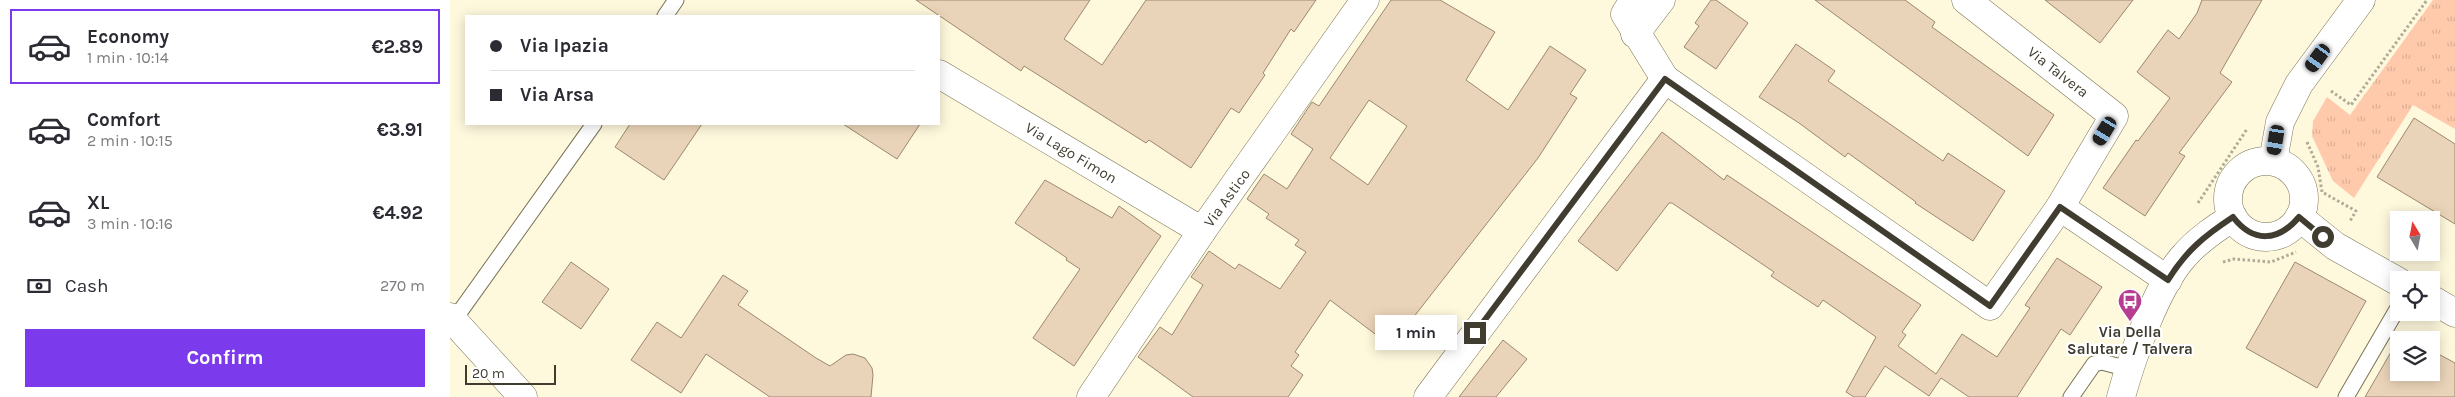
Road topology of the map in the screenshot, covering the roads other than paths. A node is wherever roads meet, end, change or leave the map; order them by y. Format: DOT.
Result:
graph roads {
  1 [pos="676,0"];
  2 [pos="1365,0"];
  3 [pos="1634,0"];
  4 [pos="1661,0"];
  5 [pos="1966,0"];
  6 [pos="2361,0"];
  7 [pos="666,15"];
  8 [pos="1635,34"];
  9 [pos="940,75"];
  10 [pos="1665,79"];
  11 [pos="593,125"];
  12 [pos="2272,161"];
  13 [pos="2060,207"];
  14 [pos="2233,217"];
  15 [pos="2299,217"];
  16 [pos="1202,232"];
  17 [pos="2390,277"];
  18 [pos="2168,280"];
  19 [pos="2440,305"];
  20 [pos="2455,313"];
  21 [pos="452,318"];
  22 [pos="2390,321"];
  23 [pos="2128,369"];
  24 [pos="522,397"];
  25 [pos="1091,397"];
  26 [pos="1428,397"];
  27 [pos="2071,397"];
  28 [pos="2121,397"];
  29 [pos="2346,397"];
  1 -- 7 [label="lane"];
  2 -- 16 [label="street, Via Astico"];
  3 -- 8 [label="street, Via Talvera"];
  4 -- 8 [label="street"];
  5 -- 13 [label="street, Via Talvera"];
  6 -- 12 [label="street"];
  8 -- 10 [label="street, Via Talvera"];
  9 -- 16 [label="street, Via Lago Fimon"];
  10 -- 13 [label="street, Via Talvera"];
  10 -- 26 [label="street"];
  11 -- 21 [label="lane"];
  12 -- 14 [label="street"];
  12 -- 15 [label="street"];
  13 -- 18 [label="street"];
  14 -- 15 [label="street"];
  14 -- 18 [label="street"];
  15 -- 17 [label="street"];
  16 -- 25 [label="street, Via Astico"];
  18 -- 23 [label="street"];
  19 -- 20 [label="street"];
  21 -- 24 [label="street"];
  22 -- 29 [label="lane"];
  23 -- 27 [label="lane"];
  23 -- 28 [label="street"];
}
